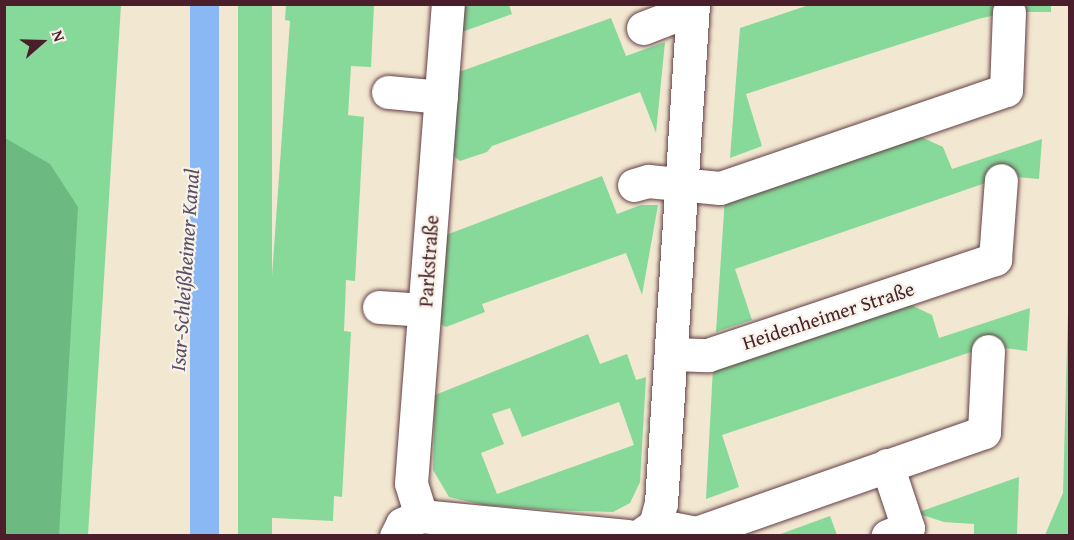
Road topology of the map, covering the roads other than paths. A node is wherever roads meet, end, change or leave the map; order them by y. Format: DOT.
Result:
graph roads {
  1 [pos="448,4"];
  2 [pos="693,10"];
  3 [pos="1009,12"];
  4 [pos="643,28"];
  5 [pos="388,92"];
  6 [pos="441,97"];
  7 [pos="1001,180"];
  8 [pos="682,184"];
  9 [pos="634,186"];
  10 [pos="379,307"];
  11 [pos="424,310"];
  12 [pos="988,351"];
  13 [pos="672,354"];
  14 [pos="887,465"];
  15 [pos="421,516"];
  16 [pos="640,532"];
  17 [pos="396,536"];
  18 [pos="887,536"];
  1 -- 6 [label="street, Parkstraße"];
  2 -- 4 [label="street"];
  2 -- 8 [label="street"];
  3 -- 8 [label="street"];
  5 -- 6 [label="street"];
  6 -- 11 [label="street, Parkstraße"];
  7 -- 13 [label="street, Heidenheimer Straße"];
  8 -- 9 [label="street"];
  8 -- 13 [label="street"];
  10 -- 11 [label="street"];
  11 -- 15 [label="street, Parkstraße"];
  12 -- 14 [label="street"];
  13 -- 16 [label="street"];
  14 -- 16 [label="street"];
  14 -- 18 [label="street"];
  15 -- 16 [label="street"];
  15 -- 17 [label="street"];
}
